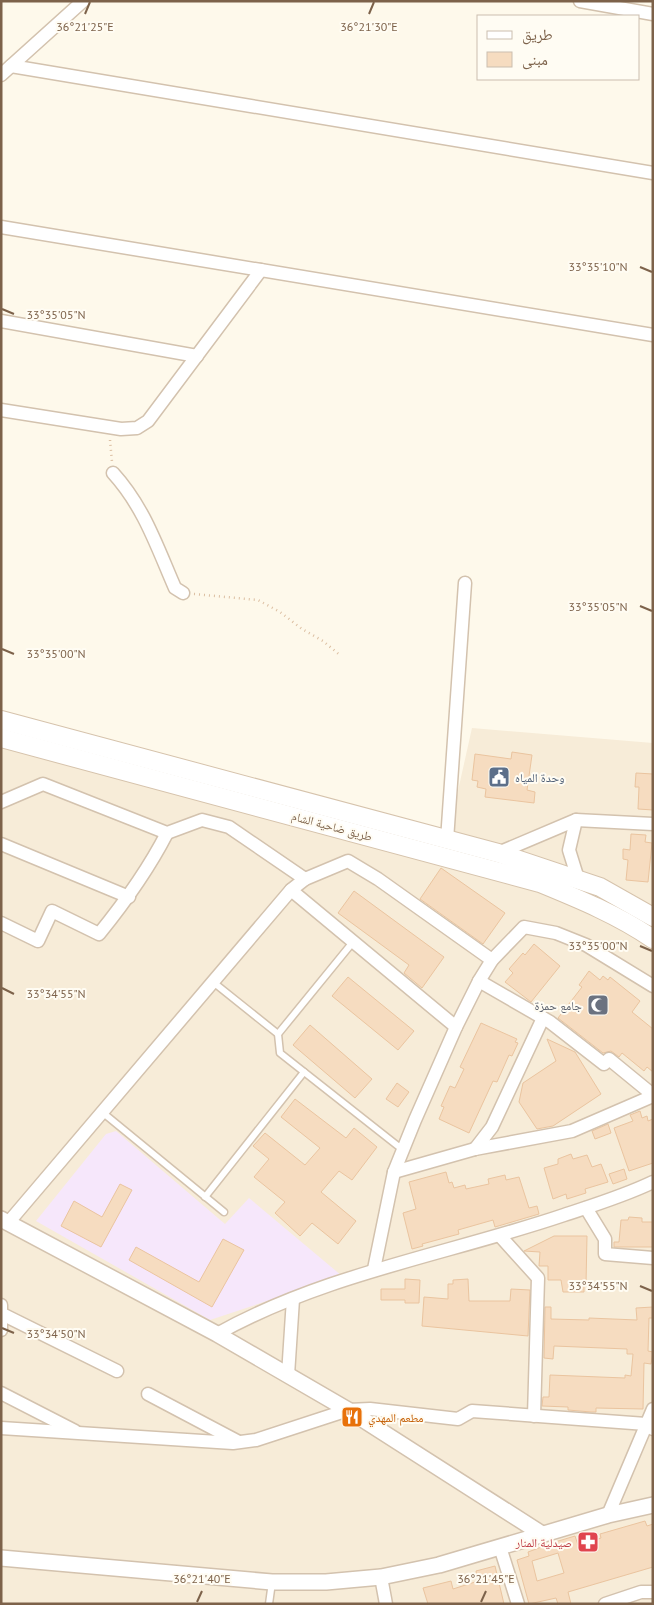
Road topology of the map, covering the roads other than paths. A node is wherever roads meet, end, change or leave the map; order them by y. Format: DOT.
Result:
graph roads {
  1 [pos="83,1"];
  2 [pos="580,1"];
  3 [pos="653,14"];
  4 [pos="6,70"];
  5 [pos="653,173"];
  6 [pos="1,227"];
  7 [pos="261,270"];
  8 [pos="1,320"];
  9 [pos="653,335"];
  10 [pos="197,356"];
  11 [pos="1,410"];
  12 [pos="113,473"];
  13 [pos="465,583"];
  14 [pos="183,593"];
  15 [pos="1,720"];
  16 [pos="1,738"];
  17 [pos="3,799"];
  18 [pos="576,820"];
  19 [pos="653,824"];
  20 [pos="167,833"];
  21 [pos="447,840"];
  22 [pos="1,844"];
  23 [pos="498,853"];
  24 [pos="304,879"];
  25 [pos="578,879"];
  26 [pos="291,890"];
  27 [pos="129,897"];
  28 [pos="653,917"];
  29 [pos="1,923"];
  30 [pos="653,939"];
  31 [pos="353,942"];
  32 [pos="492,960"];
  33 [pos="479,981"];
  34 [pos="213,982"];
  35 [pos="653,986"];
  36 [pos="543,1018"];
  37 [pos="456,1027"];
  38 [pos="278,1034"];
  39 [pos="304,1072"];
  40 [pos="653,1096"];
  41 [pos="102,1112"];
  42 [pos="475,1149"];
  43 [pos="403,1150"];
  44 [pos="394,1172"];
  45 [pos="653,1182"];
  46 [pos="205,1197"];
  47 [pos="586,1208"];
  48 [pos="224,1212"];
  49 [pos="5,1221"];
  50 [pos="501,1236"];
  51 [pos="653,1258"];
  52 [pos="374,1269"];
  53 [pos="292,1300"];
  54 [pos="2,1310"];
  55 [pos="1,1330"];
  56 [pos="217,1334"];
  57 [pos="117,1371"];
  58 [pos="288,1375"];
  59 [pos="1,1393"];
  60 [pos="148,1394"];
  61 [pos="653,1409"];
  62 [pos="348,1410"];
  63 [pos="534,1416"];
  64 [pos="649,1427"];
  65 [pos="1,1428"];
  66 [pos="81,1434"];
  67 [pos="239,1442"];
  68 [pos="653,1505"];
  69 [pos="608,1515"];
  70 [pos="542,1534"];
  71 [pos="500,1547"];
  72 [pos="1,1558"];
  73 [pos="380,1576"];
  74 [pos="272,1582"];
  75 [pos="653,1592"];
  76 [pos="269,1604"];
  77 [pos="386,1604"];
  78 [pos="518,1604"];
  79 [pos="605,1604"];
  1 -- 4 [label="street"];
  2 -- 3 [label="street"];
  4 -- 5 [label="street"];
  6 -- 7 [label="street"];
  7 -- 9 [label="street"];
  7 -- 10 [label="street"];
  8 -- 10 [label="street"];
  10 -- 11 [label="street"];
  12 -- 14 [label="street"];
  13 -- 21 [label="street"];
  15 -- 21 [label="main road, طريق ضاحية الشام"];
  16 -- 30 [label="main road, طريق ضاحية الشام"];
  17 -- 20 [label="street"];
  18 -- 19 [label="street"];
  18 -- 23 [label="street"];
  18 -- 25 [label="street"];
  20 -- 24 [label="street"];
  20 -- 27 [label="street"];
  21 -- 23 [label="main road, طريق ضاحية الشام"];
  22 -- 27 [label="street"];
  23 -- 25 [label="main road, طريق ضاحية الشام"];
  24 -- 26 [label="street"];
  24 -- 32 [label="street"];
  25 -- 28 [label="main road, طريق ضاحية الشام"];
  26 -- 31 [label="street"];
  26 -- 34 [label="street"];
  27 -- 29 [label="street"];
  31 -- 37 [label="street"];
  31 -- 38 [label="lane"];
  32 -- 33 [label="street"];
  32 -- 35 [label="street"];
  33 -- 36 [label="street"];
  33 -- 37 [label="street"];
  34 -- 38 [label="lane"];
  34 -- 41 [label="street"];
  36 -- 40 [label="street"];
  36 -- 42 [label="street"];
  37 -- 43 [label="street"];
  38 -- 39 [label="lane"];
  39 -- 43 [label="lane"];
  39 -- 46 [label="lane"];
  40 -- 42 [label="street"];
  41 -- 46 [label="lane"];
  41 -- 49 [label="street"];
  42 -- 44 [label="street"];
  43 -- 44 [label="street"];
  44 -- 52 [label="street"];
  45 -- 47 [label="street"];
  46 -- 48 [label="lane"];
  47 -- 50 [label="street"];
  47 -- 51 [label="street"];
  49 -- 56 [label="street"];
  50 -- 52 [label="street"];
  50 -- 63 [label="street"];
  52 -- 53 [label="street"];
  53 -- 56 [label="street"];
  53 -- 58 [label="street"];
  54 -- 55 [label="street"];
  54 -- 57 [label="street"];
  56 -- 58 [label="street"];
  58 -- 62 [label="street"];
  59 -- 66 [label="street"];
  60 -- 67 [label="street"];
  61 -- 64 [label="street"];
  62 -- 63 [label="street"];
  62 -- 67 [label="street"];
  62 -- 70 [label="street"];
  63 -- 64 [label="street"];
  64 -- 69 [label="street"];
  65 -- 66 [label="street"];
  66 -- 67 [label="street"];
  68 -- 69 [label="street"];
  69 -- 70 [label="street"];
  70 -- 71 [label="street"];
  71 -- 73 [label="street"];
  71 -- 78 [label="street"];
  72 -- 74 [label="street"];
  73 -- 74 [label="street"];
  73 -- 77 [label="street"];
  74 -- 76 [label="lane"];
  75 -- 79 [label="street"];
}
